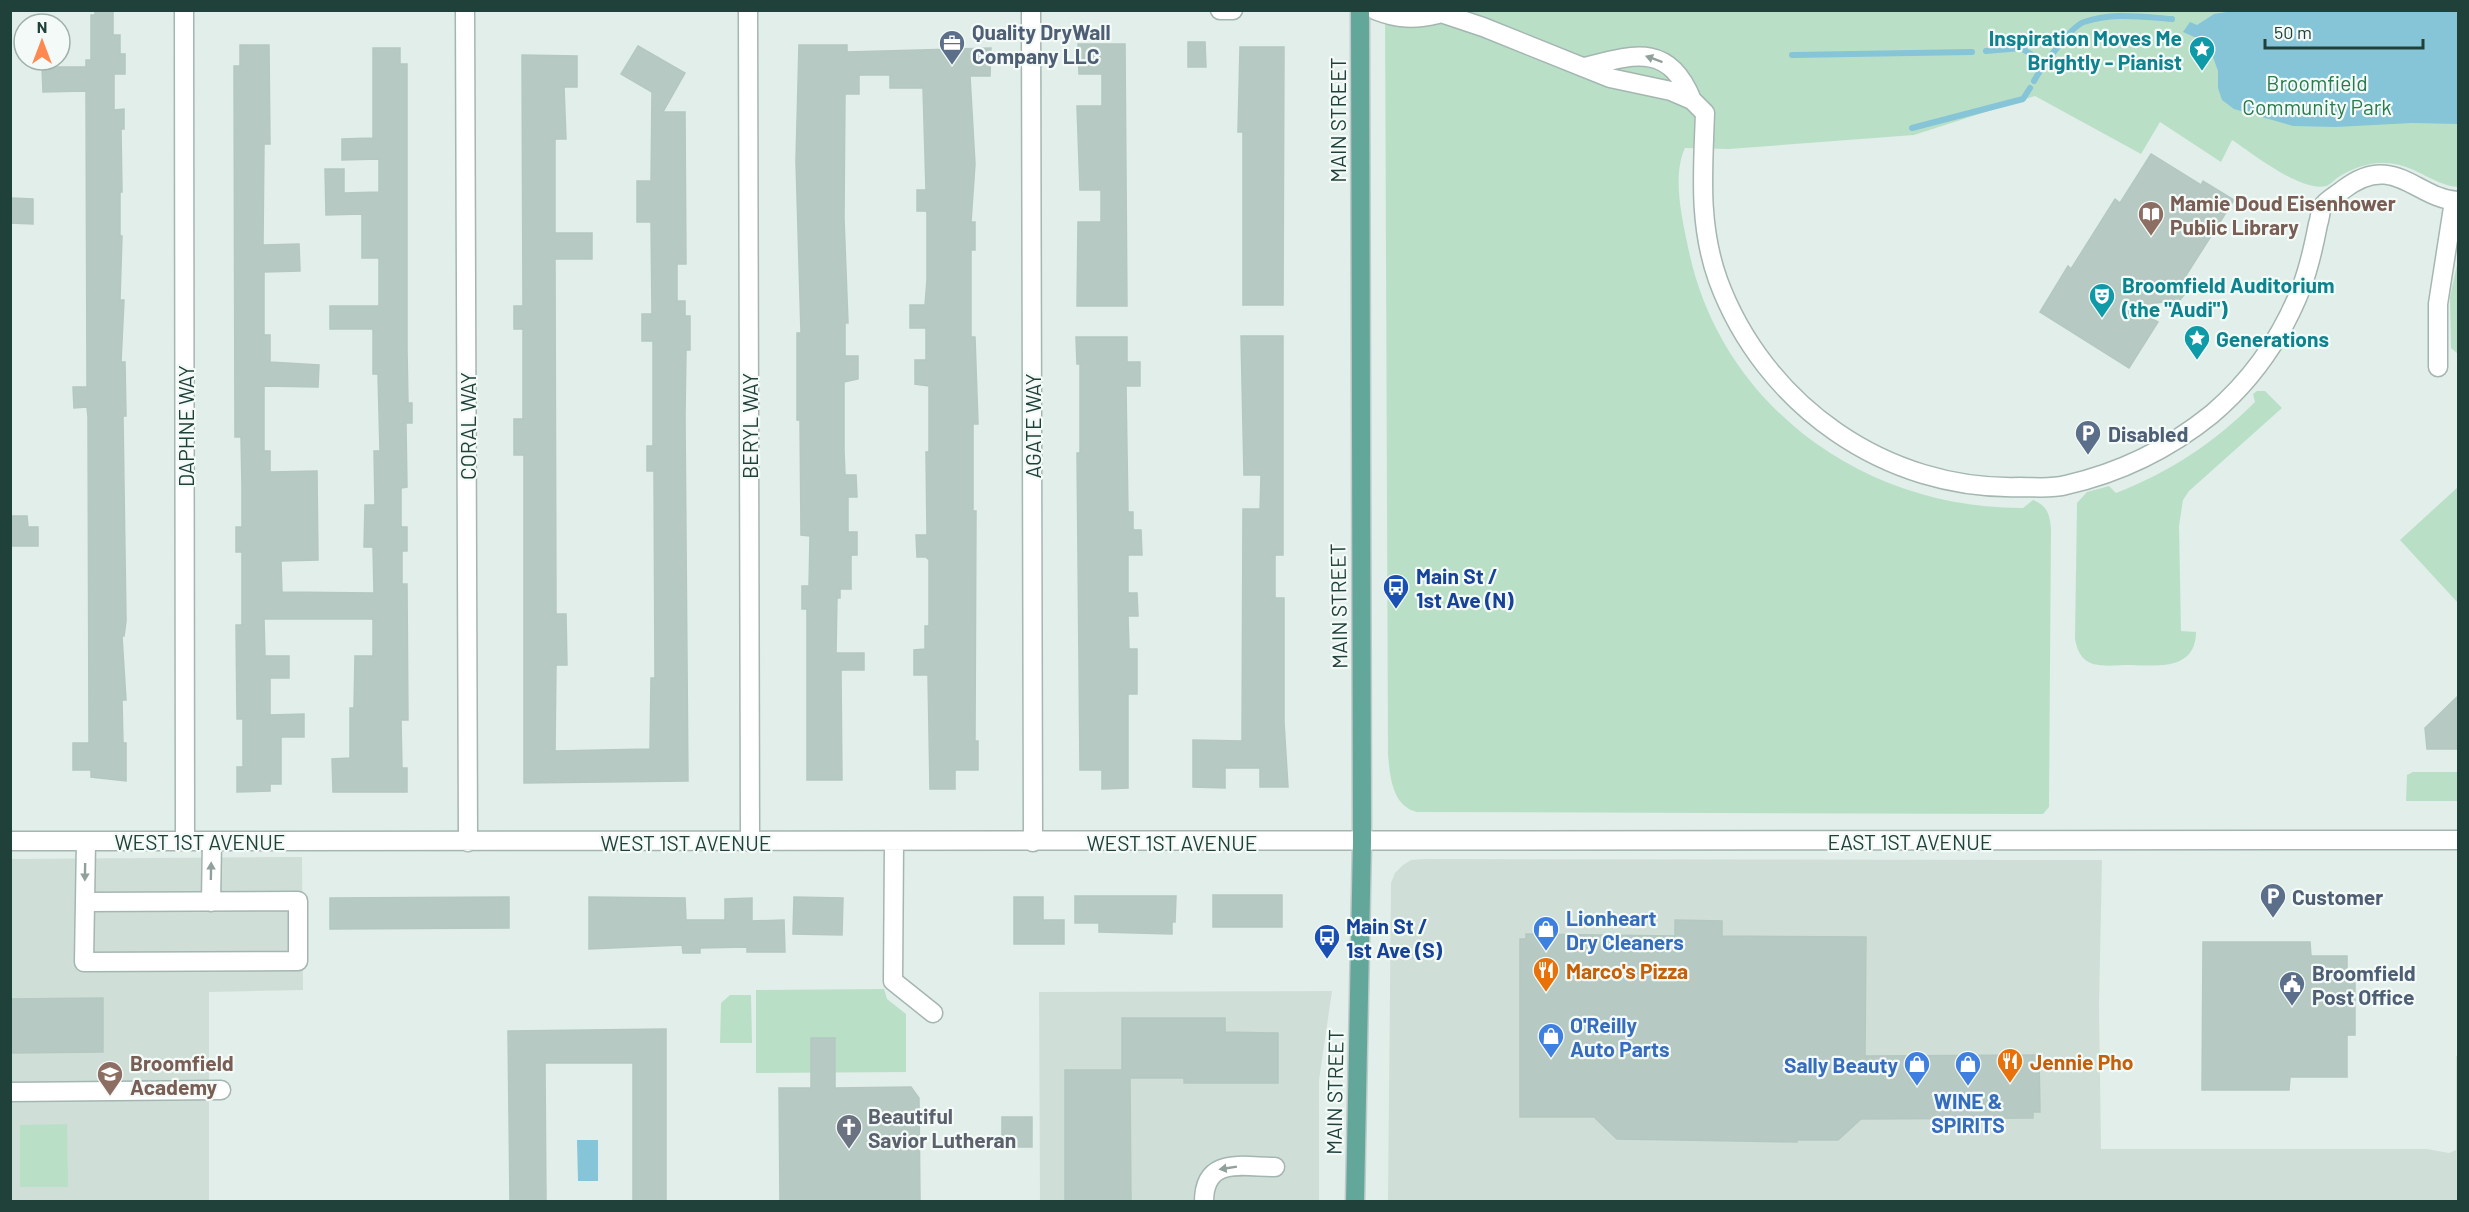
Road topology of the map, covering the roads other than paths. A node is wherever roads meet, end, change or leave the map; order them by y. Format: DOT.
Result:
graph roads {
  1 [pos="184,10"];
  2 [pos="465,10"];
  3 [pos="748,10"];
  4 [pos="1031,10"];
  5 [pos="1220,10"];
  6 [pos="1233,10"];
  7 [pos="1360,10"];
  8 [pos="1375,10"];
  9 [pos="1435,12"];
  10 [pos="1585,67"];
  11 [pos="1692,100"];
  12 [pos="2456,201"];
  13 [pos="2439,367"];
  14 [pos="2458,840"];
  15 [pos="10,841"];
  16 [pos="86,841"];
  17 [pos="185,841"];
  18 [pos="212,841"];
  19 [pos="468,842"];
  20 [pos="750,842"];
  21 [pos="894,842"];
  22 [pos="1033,842"];
  23 [pos="1362,842"];
  24 [pos="211,902"];
  25 [pos="85,903"];
  26 [pos="933,1013"];
  27 [pos="220,1090"];
  28 [pos="10,1092"];
  29 [pos="1275,1167"];
  30 [pos="1204,1202"];
  31 [pos="1355,1202"];
  1 -- 17 [label="street, DAPHNE WAY"];
  2 -- 19 [label="street, CORAL WAY"];
  3 -- 20 [label="street, BERYL WAY"];
  4 -- 22 [label="street, AGATE WAY"];
  5 -- 6 [label="street"];
  7 -- 23 [label="main road, MAIN STREET"];
  8 -- 9 [label="street"];
  9 -- 10 [label="street"];
  10 -- 11 [label="street"];
  11 -- 10 [label="street, one-way"];
  11 -- 12 [label="street"];
  12 -- 13 [label="street"];
  14 -- 23 [label="street, EAST 1ST AVENUE"];
  15 -- 16 [label="street, WEST 1ST AVENUE"];
  16 -- 17 [label="street, WEST 1ST AVENUE"];
  16 -- 25 [label="street, one-way"];
  17 -- 18 [label="street, WEST 1ST AVENUE"];
  18 -- 19 [label="street, WEST 1ST AVENUE"];
  24 -- 18 [label="street, one-way"];
  19 -- 20 [label="street, WEST 1ST AVENUE"];
  20 -- 21 [label="street, WEST 1ST AVENUE"];
  21 -- 22 [label="street, WEST 1ST AVENUE"];
  21 -- 26 [label="street"];
  22 -- 23 [label="street, WEST 1ST AVENUE"];
  23 -- 31 [label="main road, MAIN STREET"];
  24 -- 25 [label="street"];
  24 -- 25 [label="street"];
  27 -- 28 [label="street"];
  29 -- 30 [label="street, one-way"];
}
